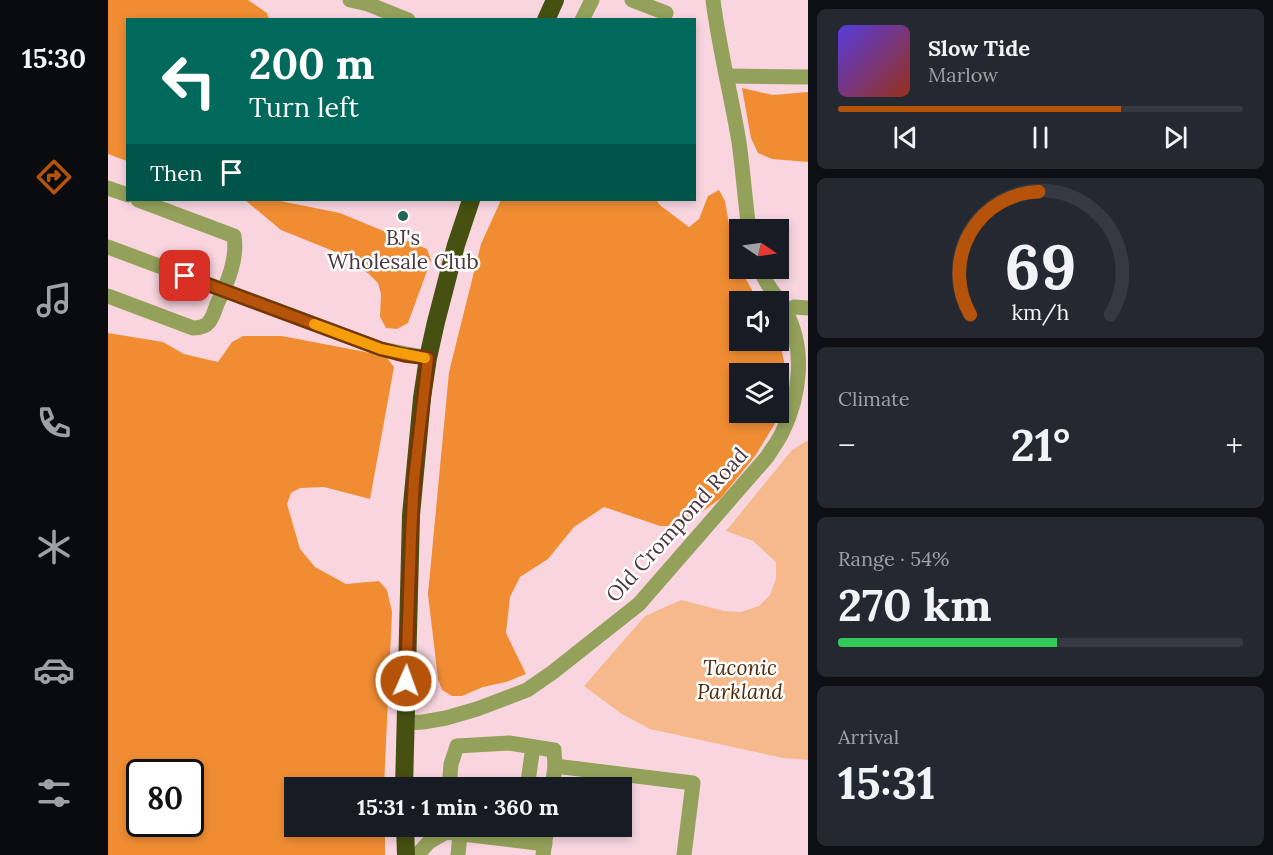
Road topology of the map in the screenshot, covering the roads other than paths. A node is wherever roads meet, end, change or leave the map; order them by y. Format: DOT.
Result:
graph roads {
  1 [pos="350,0"];
  2 [pos="555,0"];
  3 [pos="592,0"];
  4 [pos="712,0"];
  5 [pos="640,2"];
  6 [pos="384,5"];
  7 [pos="667,11"];
  8 [pos="405,18"];
  9 [pos="547,18"];
  10 [pos="583,18"];
  11 [pos="727,76"];
  12 [pos="808,77"];
  13 [pos="108,188"];
  14 [pos="126,194"];
  15 [pos="141,201"];
  16 [pos="471,201"];
  17 [pos="748,219"];
  18 [pos="108,247"];
  19 [pos="224,290"];
  20 [pos="108,296"];
  21 [pos="808,308"];
  22 [pos="789,310"];
  23 [pos="789,320"];
  24 [pos="428,358"];
  25 [pos="405,723"];
  26 [pos="534,747"];
  27 [pos="555,766"];
  28 [pos="404,777"];
  29 [pos="450,777"];
  30 [pos="530,777"];
  31 [pos="554,777"];
  32 [pos="405,837"];
  33 [pos="436,837"];
  34 [pos="449,837"];
  35 [pos="525,837"];
  36 [pos="544,850"];
  37 [pos="406,855"];
  38 [pos="417,855"];
  39 [pos="458,855"];
  40 [pos="684,855"];
  1 -- 6 [label="street"];
  2 -- 9 [label="highway"];
  3 -- 10 [label="street"];
  4 -- 11 [label="street"];
  5 -- 7 [label="street"];
  6 -- 8 [label="street"];
  11 -- 12 [label="street"];
  11 -- 17 [label="street"];
  13 -- 14 [label="street"];
  15 -- 19 [label="street"];
  16 -- 24 [label="highway"];
  18 -- 19 [label="street"];
  19 -- 20 [label="street"];
  19 -- 24 [label="street"];
  21 -- 22 [label="street"];
  23 -- 25 [label="street, Old Crompond Road"];
  24 -- 25 [label="highway"];
  25 -- 28 [label="highway"];
  26 -- 27 [label="street"];
  26 -- 29 [label="street"];
  26 -- 30 [label="street"];
  27 -- 31 [label="street"];
  27 -- 40 [label="street"];
  32 -- 37 [label="highway"];
  33 -- 38 [label="street"];
  34 -- 39 [label="street"];
  35 -- 36 [label="street"];
}
